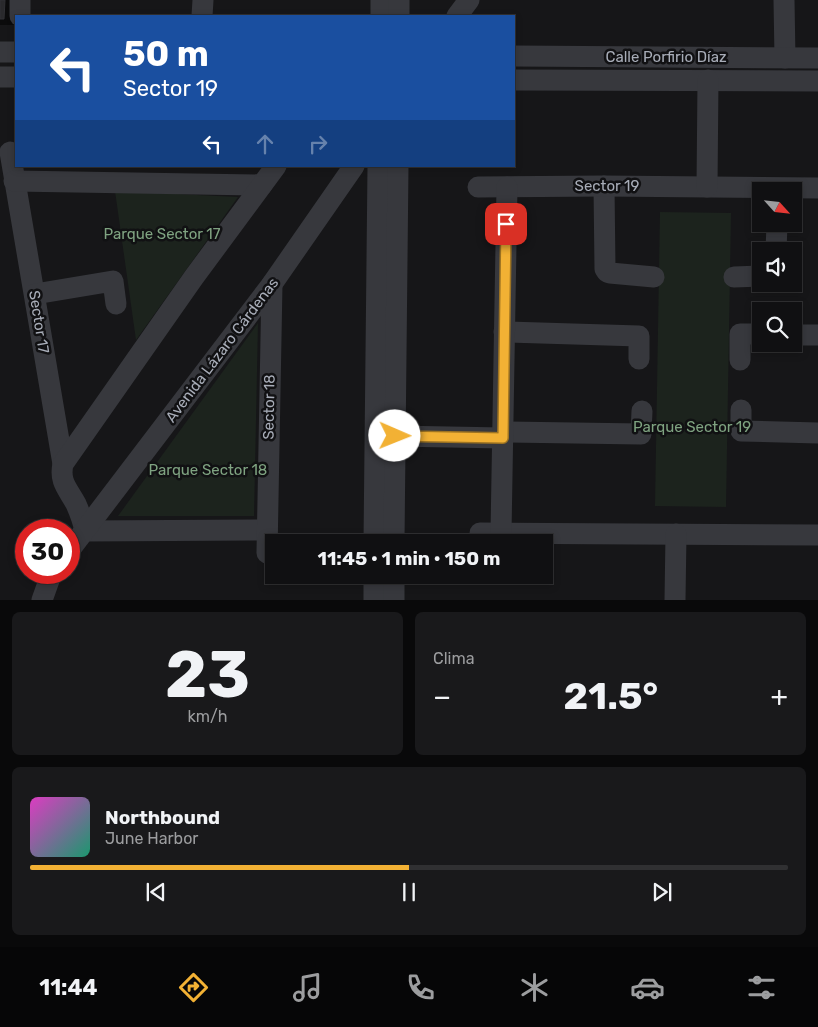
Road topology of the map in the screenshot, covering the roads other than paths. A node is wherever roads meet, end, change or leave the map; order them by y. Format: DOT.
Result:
graph roads {
  1 [pos="20,0"];
  2 [pos="203,0"];
  3 [pos="381,0"];
  4 [pos="399,0"];
  5 [pos="469,0"];
  6 [pos="784,0"];
  7 [pos="20,15"];
  8 [pos="202,15"];
  9 [pos="381,15"];
  10 [pos="399,15"];
  11 [pos="458,15"];
  12 [pos="0,52"];
  13 [pos="15,52"];
  14 [pos="515,56"];
  15 [pos="785,58"];
  16 [pos="818,58"];
  17 [pos="0,77"];
  18 [pos="15,77"];
  19 [pos="515,80"];
  20 [pos="708,80"];
  21 [pos="818,81"];
  22 [pos="10,152"];
  23 [pos="275,167"];
  24 [pos="353,167"];
  25 [pos="378,167"];
  26 [pos="398,167"];
  27 [pos="14,181"];
  28 [pos="262,186"];
  29 [pos="604,186"];
  30 [pos="478,187"];
  31 [pos="507,187"];
  32 [pos="707,187"];
  33 [pos="752,188"];
  34 [pos="802,188"];
  35 [pos="818,188"];
  36 [pos="387,259"];
  37 [pos="654,277"];
  38 [pos="752,277"];
  39 [pos="734,278"];
  40 [pos="272,284"];
  41 [pos="35,294"];
  42 [pos="116,304"];
  43 [pos="504,332"];
  44 [pos="752,334"];
  45 [pos="802,335"];
  46 [pos="818,335"];
  47 [pos="640,359"];
  48 [pos="740,360"];
  49 [pos="741,410"];
  50 [pos="642,411"];
  51 [pos="818,433"];
  52 [pos="503,435"];
  53 [pos="395,436"];
  54 [pos="63,464"];
  55 [pos="85,530"];
  56 [pos="267,530"];
  57 [pos="480,533"];
  58 [pos="501,533"];
  59 [pos="267,534"];
  60 [pos="374,534"];
  61 [pos="394,534"];
  62 [pos="676,534"];
  63 [pos="818,535"];
  64 [pos="80,537"];
  65 [pos="48,584"];
  66 [pos="374,584"];
  67 [pos="394,584"];
  68 [pos="42,600"];
  69 [pos="374,600"];
  70 [pos="394,600"];
  71 [pos="675,600"];
  1 -- 7 [label="street"];
  2 -- 8 [label="street"];
  3 -- 9 [label="street"];
  4 -- 10 [label="street"];
  5 -- 11 [label="street"];
  6 -- 15 [label="street"];
  12 -- 13 [label="street"];
  14 -- 15 [label="street, Calle Porfirio Díaz"];
  15 -- 16 [label="street, Calle Porfirio Díaz"];
  17 -- 18 [label="street"];
  19 -- 20 [label="street, Calle Porfirio Díaz"];
  20 -- 21 [label="street, Calle Porfirio Díaz"];
  20 -- 32 [label="street"];
  22 -- 27 [label="street, Sector 17"];
  23 -- 28 [label="street"];
  24 -- 40 [label="street, Avenida Lázaro Cárdenas"];
  25 -- 36 [label="street"];
  26 -- 36 [label="street"];
  27 -- 28 [label="street"];
  27 -- 41 [label="street, Sector 17"];
  28 -- 54 [label="street"];
  29 -- 31 [label="street, Sector 19"];
  29 -- 32 [label="street, Sector 19"];
  29 -- 37 [label="street"];
  30 -- 31 [label="street, Sector 19"];
  31 -- 43 [label="street"];
  32 -- 33 [label="street, Sector 19"];
  34 -- 35 [label="street, Sector 19"];
  36 -- 53 [label="street"];
  36 -- 60 [label="street"];
  38 -- 39 [label="street"];
  40 -- 55 [label="street, Avenida Lázaro Cárdenas"];
  40 -- 56 [label="street, Sector 18"];
  41 -- 42 [label="street"];
  41 -- 54 [label="street, Sector 17"];
  43 -- 47 [label="street"];
  43 -- 52 [label="street"];
  44 -- 48 [label="street"];
  45 -- 46 [label="street"];
  49 -- 51 [label="street"];
  50 -- 52 [label="street"];
  52 -- 53 [label="street"];
  52 -- 58 [label="street"];
  53 -- 61 [label="street"];
  54 -- 55 [label="street"];
  55 -- 56 [label="street"];
  55 -- 64 [label="street, Avenida Lázaro Cárdenas"];
  56 -- 59 [label="street, Sector 18"];
  57 -- 58 [label="street"];
  58 -- 62 [label="street"];
  62 -- 63 [label="street"];
  62 -- 71 [label="street"];
  65 -- 68 [label="street"];
  66 -- 69 [label="street"];
  67 -- 70 [label="street"];
}
